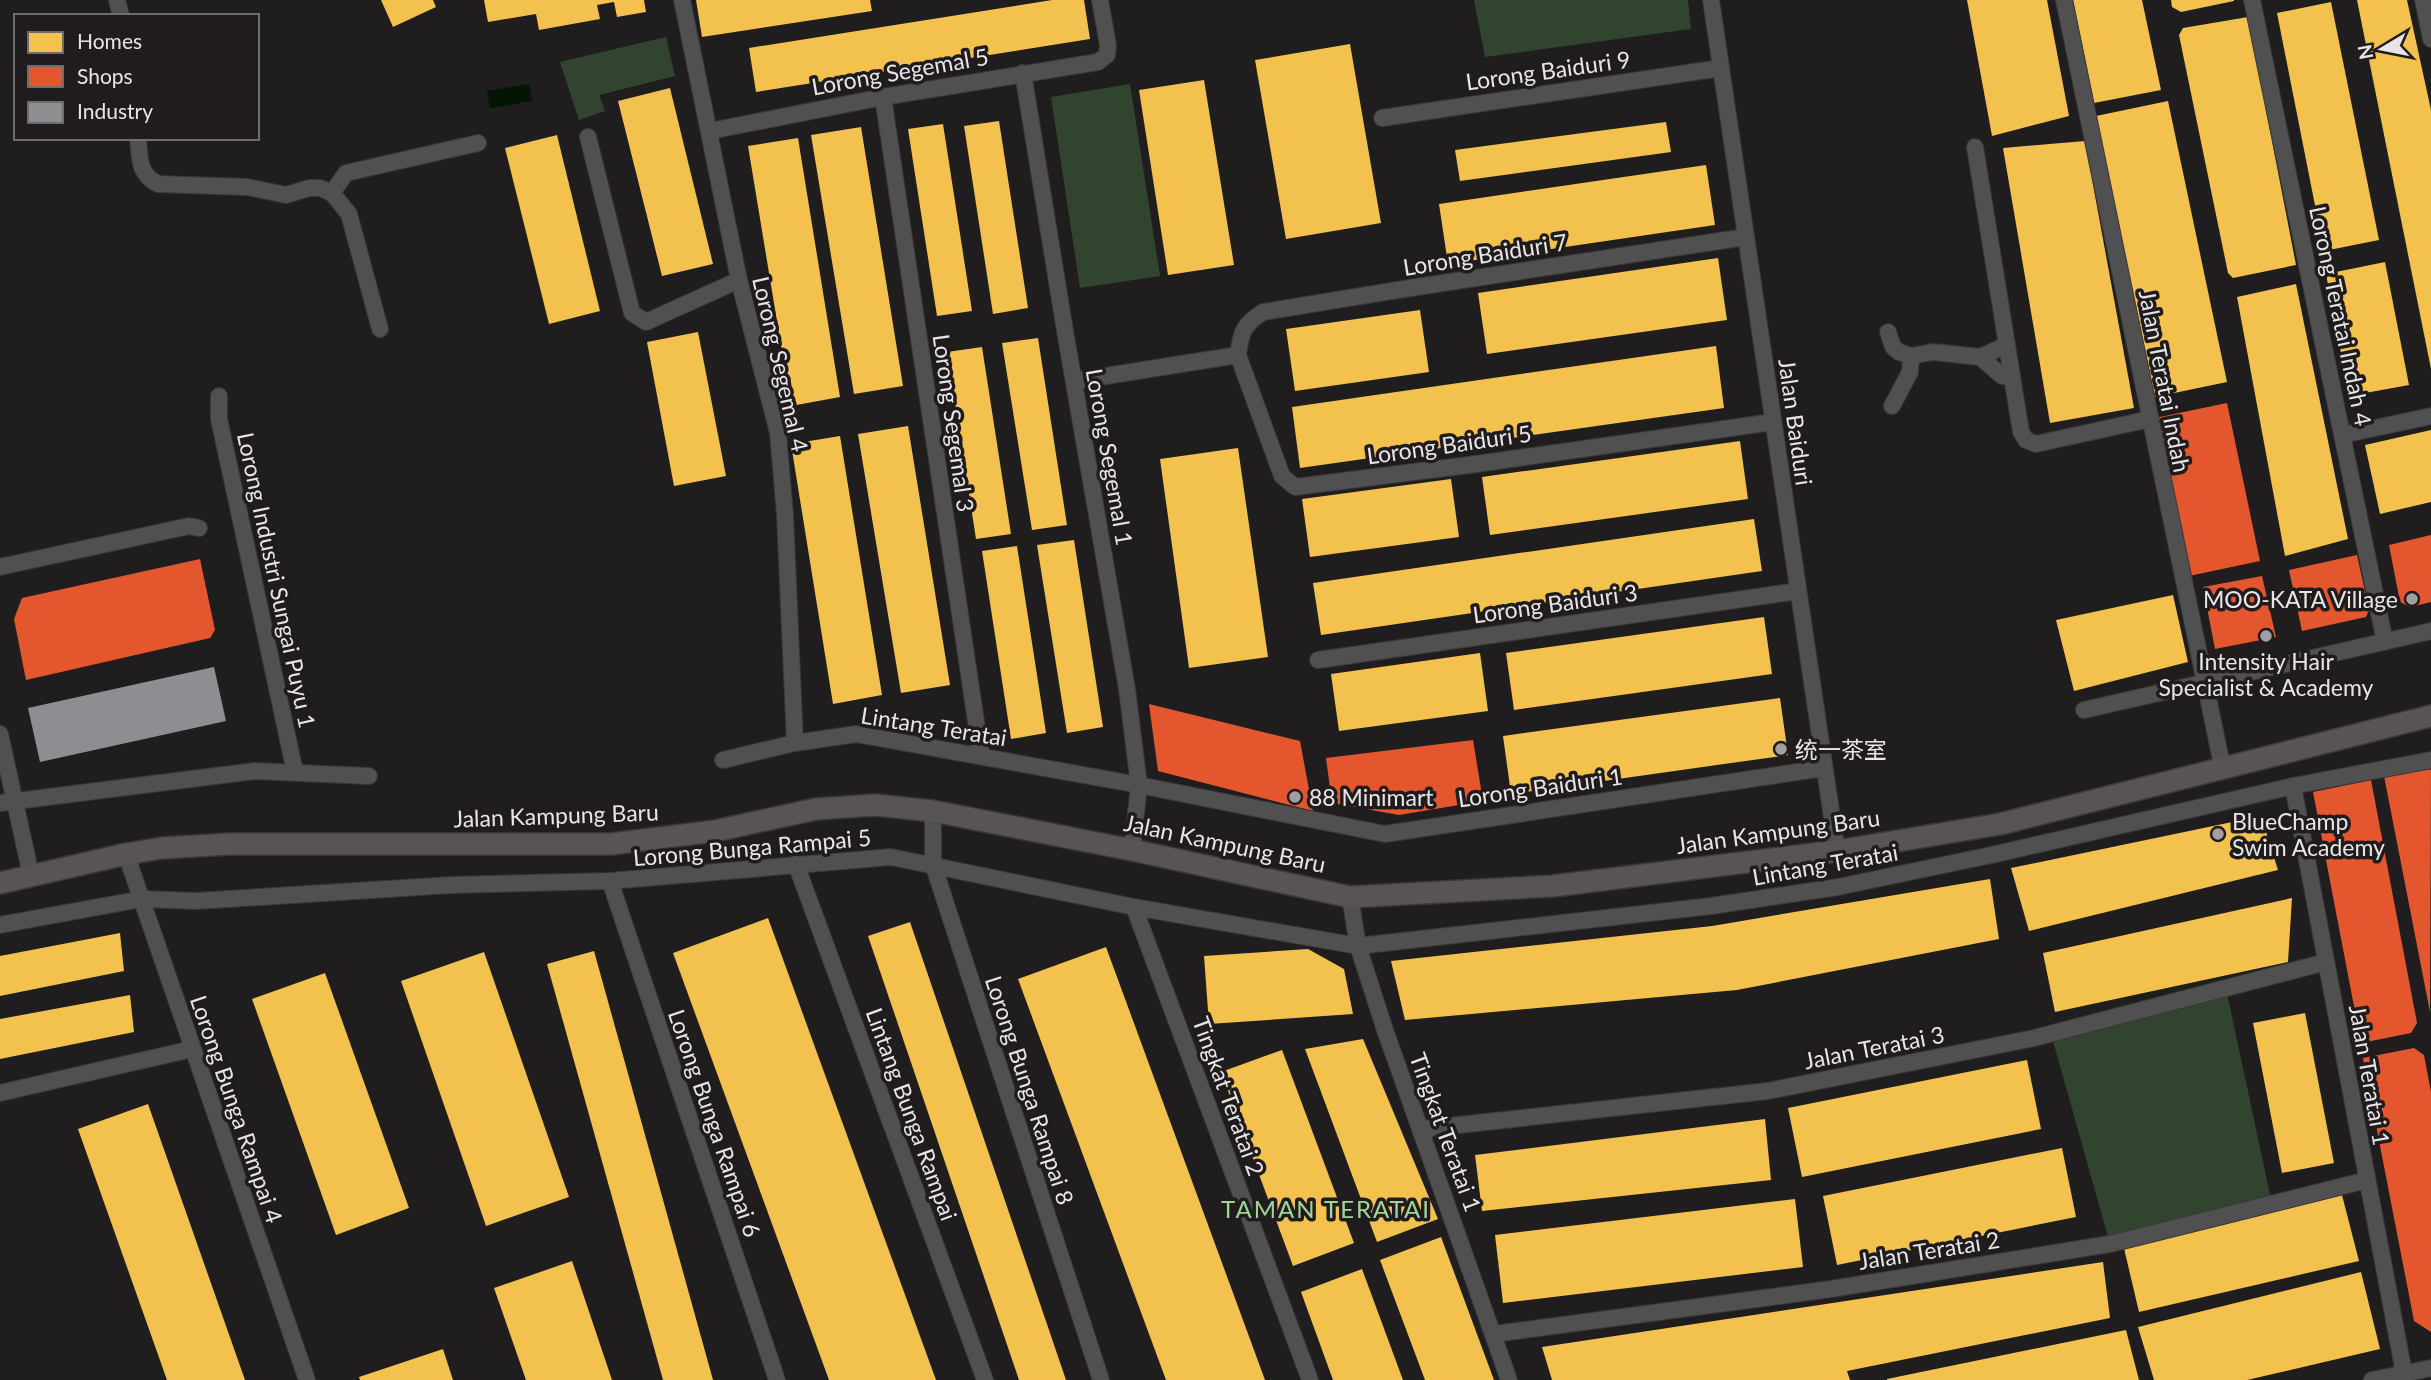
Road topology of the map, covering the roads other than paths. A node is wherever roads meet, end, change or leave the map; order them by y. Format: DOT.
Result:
graph roads {
  1 [pos="682,0"];
  2 [pos="1100,0"];
  3 [pos="1711,0"];
  4 [pos="2064,0"];
  5 [pos="2252,0"];
  6 [pos="2423,0"];
  7 [pos="2431,39"];
  8 [pos="1721,68"];
  9 [pos="1023,73"];
  10 [pos="883,97"];
  11 [pos="1382,118"];
  12 [pos="710,131"];
  13 [pos="588,137"];
  14 [pos="138,140"];
  15 [pos="478,143"];
  16 [pos="1975,147"];
  17 [pos="332,193"];
  18 [pos="1746,237"];
  19 [pos="739,280"];
  20 [pos="380,329"];
  21 [pos="1888,332"];
  22 [pos="1241,335"];
  23 [pos="2007,345"];
  24 [pos="1238,355"];
  25 [pos="1911,356"];
  26 [pos="1980,357"];
  27 [pos="2012,377"];
  28 [pos="1073,381"];
  29 [pos="219,396"];
  30 [pos="1892,406"];
  31 [pos="2431,415"];
  32 [pos="2150,419"];
  33 [pos="1773,422"];
  34 [pos="2342,435"];
  35 [pos="199,528"];
  36 [pos="0,567"];
  37 [pos="1798,591"];
  38 [pos="2431,631"];
  39 [pos="2385,642"];
  40 [pos="1318,660"];
  41 [pos="2204,684"];
  42 [pos="2084,710"];
  43 [pos="2431,716"];
  44 [pos="0,734"];
  45 [pos="795,743"];
  46 [pos="981,755"];
  47 [pos="723,760"];
  48 [pos="2431,760"];
  49 [pos="1824,768"];
  50 [pos="2223,770"];
  51 [pos="295,772"];
  52 [pos="369,776"];
  53 [pos="1139,785"];
  54 [pos="2293,786"];
  55 [pos="7,802"];
  56 [pos="933,811"];
  57 [pos="1132,850"];
  58 [pos="1837,851"];
  59 [pos="126,854"];
  60 [pos="796,864"];
  61 [pos="933,864"];
  62 [pos="31,875"];
  63 [pos="610,881"];
  64 [pos="0,883"];
  65 [pos="1350,897"];
  66 [pos="142,900"];
  67 [pos="1134,907"];
  68 [pos="0,925"];
  69 [pos="1359,946"];
  70 [pos="2326,962"];
  71 [pos="192,1049"];
  72 [pos="0,1093"];
  73 [pos="1422,1129"];
  74 [pos="2367,1180"];
  75 [pos="1494,1334"];
  76 [pos="2431,1368"];
  77 [pos="2404,1373"];
  78 [pos="307,1380"];
  79 [pos="777,1380"];
  80 [pos="985,1380"];
  81 [pos="1101,1380"];
  82 [pos="1310,1380"];
  83 [pos="1508,1380"];
  84 [pos="2372,1380"];
  1 -- 12 [label="street, Lorong Segemal 4"];
  2 -- 9 [label="street, Lorong Segemal 5"];
  3 -- 8 [label="street, Jalan Baiduri"];
  4 -- 32 [label="street, Jalan Teratai Indah"];
  5 -- 34 [label="street, Lorong Teratai Indah 4"];
  6 -- 7 [label="street"];
  8 -- 11 [label="street, Lorong Baiduri 9"];
  8 -- 18 [label="street, Jalan Baiduri"];
  9 -- 10 [label="street, Lorong Segemal 5"];
  9 -- 28 [label="street, Lorong Segemal 1"];
  10 -- 12 [label="street, Lorong Segemal 5"];
  10 -- 46 [label="street, Lorong Segemal 3"];
  12 -- 19 [label="street, Lorong Segemal 4"];
  13 -- 19 [label="street"];
  14 -- 17 [label="street"];
  15 -- 17 [label="street"];
  16 -- 23 [label="street"];
  17 -- 20 [label="street"];
  18 -- 22 [label="street, Lorong Baiduri 7"];
  18 -- 33 [label="street, Jalan Baiduri"];
  19 -- 45 [label="street, Lorong Segemal 4"];
  21 -- 25 [label="street"];
  22 -- 24 [label="street, Lorong Baiduri 5"];
  23 -- 26 [label="street"];
  23 -- 27 [label="street"];
  24 -- 28 [label="street"];
  24 -- 33 [label="street, Lorong Baiduri 5"];
  25 -- 26 [label="street"];
  25 -- 30 [label="street"];
  26 -- 27 [label="street"];
  27 -- 32 [label="street"];
  28 -- 53 [label="street, Lorong Segemal 1"];
  29 -- 51 [label="street, Lorong Industri Sungai Puyu 1"];
  31 -- 34 [label="street"];
  32 -- 41 [label="street, Jalan Teratai Indah"];
  33 -- 37 [label="street, Jalan Baiduri"];
  34 -- 39 [label="street, Lorong Teratai Indah 4"];
  35 -- 36 [label="street"];
  37 -- 40 [label="street, Lorong Baiduri 3"];
  37 -- 49 [label="street, Jalan Baiduri"];
  38 -- 39 [label="street"];
  39 -- 41 [label="street"];
  41 -- 42 [label="street"];
  41 -- 50 [label="street, Jalan Teratai Indah"];
  43 -- 50 [label="street, Jalan Kampung Baru"];
  44 -- 55 [label="street"];
  45 -- 46 [label="street, Lintang Teratai"];
  45 -- 47 [label="street, Lintang Teratai"];
  46 -- 53 [label="street, Lintang Teratai"];
  48 -- 54 [label="street, Lintang Teratai"];
  49 -- 53 [label="street, Lorong Baiduri 1"];
  49 -- 58 [label="street, Jalan Baiduri"];
  50 -- 58 [label="street, Jalan Kampung Baru"];
  51 -- 52 [label="street"];
  51 -- 55 [label="street"];
  53 -- 57 [label="street, Lorong Segemal 1"];
  54 -- 69 [label="street, Lintang Teratai"];
  54 -- 70 [label="street, Jalan Teratai 1"];
  55 -- 62 [label="street"];
  56 -- 57 [label="street, Jalan Kampung Baru"];
  56 -- 59 [label="street, Jalan Kampung Baru"];
  56 -- 61 [label="street, Lorong Bunga Rampai 8"];
  57 -- 65 [label="street, Jalan Kampung Baru"];
  58 -- 65 [label="street, Jalan Kampung Baru"];
  59 -- 62 [label="street, Jalan Kampung Baru"];
  59 -- 66 [label="street, Lorong Bunga Rampai 4"];
  60 -- 61 [label="street, Lorong Bunga Rampai 5"];
  60 -- 63 [label="street, Lorong Bunga Rampai 5"];
  60 -- 80 [label="street, Lintang Bunga Rampai"];
  61 -- 67 [label="street, Lorong Bunga Rampai 5"];
  61 -- 81 [label="street, Lorong Bunga Rampai 8"];
  62 -- 64 [label="street, Jalan Kampung Baru"];
  63 -- 66 [label="street, Lorong Bunga Rampai 5"];
  63 -- 79 [label="street, Lorong Bunga Rampai 6"];
  65 -- 69 [label="street, Tingkat Teratai 1"];
  66 -- 68 [label="street, Lorong Bunga Rampai 5"];
  66 -- 71 [label="street, Lorong Bunga Rampai 4"];
  67 -- 69 [label="street, Lorong Bunga Rampai 5"];
  67 -- 82 [label="street, Tingkat Teratai 2"];
  69 -- 73 [label="street, Tingkat Teratai 1"];
  70 -- 73 [label="street, Jalan Teratai 3"];
  70 -- 74 [label="street, Jalan Teratai 1"];
  71 -- 72 [label="street"];
  71 -- 78 [label="street, Lorong Bunga Rampai 4"];
  73 -- 75 [label="street, Tingkat Teratai 1"];
  74 -- 75 [label="street, Jalan Teratai 2"];
  74 -- 77 [label="street, Jalan Teratai 1"];
  75 -- 83 [label="street, Tingkat Teratai 1"];
  76 -- 77 [label="street"];
  77 -- 84 [label="street"];
}
